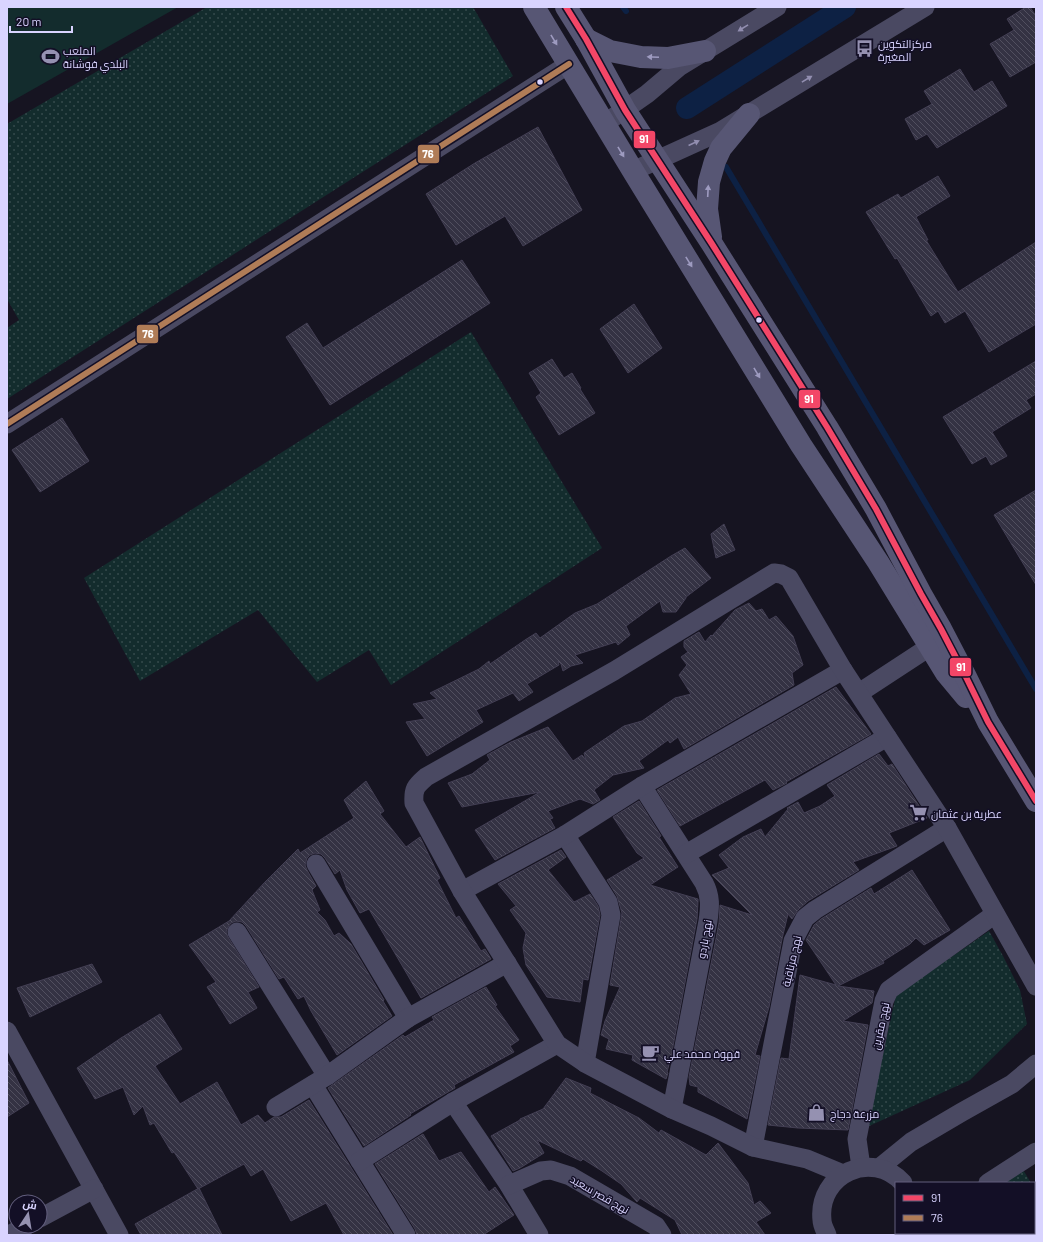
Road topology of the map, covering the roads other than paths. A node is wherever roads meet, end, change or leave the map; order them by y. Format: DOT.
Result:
graph roads {
  1 [pos="534,7"];
  2 [pos="566,7"];
  3 [pos="777,7"];
  4 [pos="925,7"];
  5 [pos="586,39"];
  6 [pos="705,51"];
  7 [pos="569,64"];
  8 [pos="625,110"];
  9 [pos="749,114"];
  10 [pos="604,124"];
  11 [pos="658,159"];
  12 [pos="633,171"];
  13 [pos="712,244"];
  14 [pos="7,424"];
  15 [pos="937,642"];
  16 [pos="843,670"];
  17 [pos="858,693"];
  18 [pos="887,737"];
  19 [pos="642,786"];
  20 [pos="1036,801"];
  21 [pos="947,828"];
  22 [pos="565,835"];
  23 [pos="686,854"];
  24 [pos="316,864"];
  25 [pos="462,891"];
  26 [pos="995,914"];
  27 [pos="237,932"];
  28 [pos="507,963"];
  29 [pos="1036,986"];
  30 [pos="408,1018"];
  31 [pos="7,1031"];
  32 [pos="557,1044"];
  33 [pos="585,1063"];
  34 [pos="1036,1064"];
  35 [pos="320,1080"];
  36 [pos="453,1102"];
  37 [pos="276,1107"];
  38 [pos="672,1109"];
  39 [pos="753,1147"];
  40 [pos="1036,1152"];
  41 [pos="360,1161"];
  42 [pos="861,1170"];
  43 [pos="902,1182"];
  44 [pos="990,1182"];
  45 [pos="509,1185"];
  46 [pos="94,1189"];
  47 [pos="48,1214"];
  48 [pos="653,1232"];
  49 [pos="119,1235"];
  50 [pos="406,1235"];
  51 [pos="538,1235"];
  52 [pos="827,1235"];
  1 -- 7 [label="street, one-way"];
  2 -- 5 [label="street"];
  3 -- 6 [label="street, one-way"];
  9 -- 4 [label="street, one-way"];
  6 -- 5 [label="street, one-way"];
  5 -- 8 [label="street"];
  6 -- 8 [label="street"];
  7 -- 10 [label="street"];
  7 -- 14 [label="street"];
  8 -- 10 [label="street"];
  8 -- 11 [label="street"];
  11 -- 9 [label="street, one-way"];
  13 -- 9 [label="street, one-way"];
  10 -- 12 [label="street, one-way"];
  11 -- 12 [label="street"];
  11 -- 13 [label="street"];
  12 -- 15 [label="street, one-way"];
  13 -- 15 [label="street"];
  15 -- 17 [label="street"];
  15 -- 20 [label="street"];
  16 -- 17 [label="street"];
  16 -- 19 [label="street"];
  16 -- 25 [label="street"];
  17 -- 18 [label="street"];
  18 -- 21 [label="street"];
  18 -- 23 [label="street"];
  19 -- 22 [label="street"];
  19 -- 23 [label="street, نهج باردو"];
  21 -- 26 [label="street"];
  21 -- 39 [label="street, نهج مرناقية"];
  22 -- 25 [label="street"];
  22 -- 33 [label="street"];
  23 -- 38 [label="street, نهج باردو"];
  24 -- 30 [label="street"];
  25 -- 28 [label="street"];
  26 -- 29 [label="street"];
  26 -- 42 [label="street, نهج مقرين"];
  27 -- 35 [label="street"];
  28 -- 30 [label="street"];
  28 -- 32 [label="street"];
  30 -- 35 [label="street"];
  31 -- 46 [label="street"];
  32 -- 33 [label="street"];
  32 -- 36 [label="street"];
  33 -- 38 [label="street"];
  34 -- 42 [label="street"];
  35 -- 37 [label="street"];
  35 -- 41 [label="street"];
  36 -- 41 [label="street"];
  36 -- 45 [label="street"];
  38 -- 39 [label="street"];
  39 -- 42 [label="street"];
  40 -- 44 [label="street"];
  41 -- 50 [label="street"];
  42 -- 43 [label="street"];
  42 -- 52 [label="street"];
  45 -- 48 [label="street, نهج قصر سعيد"];
  45 -- 51 [label="street"];
  46 -- 47 [label="street"];
  46 -- 49 [label="street"];
}
